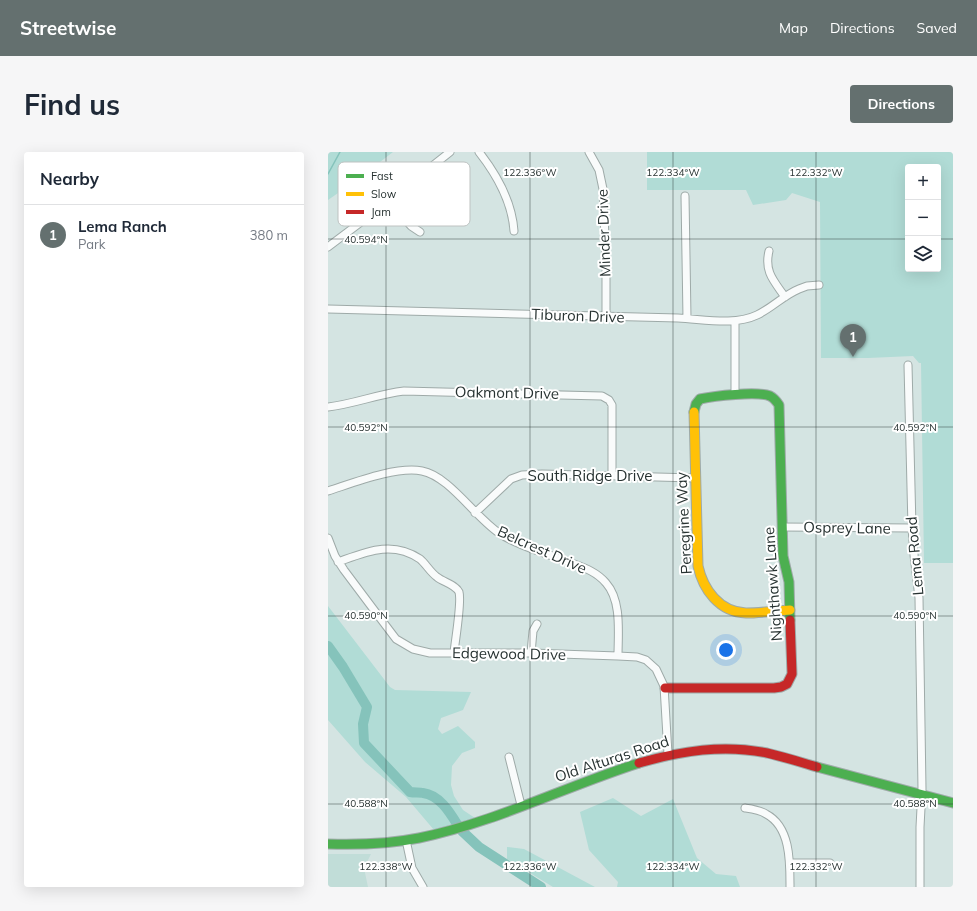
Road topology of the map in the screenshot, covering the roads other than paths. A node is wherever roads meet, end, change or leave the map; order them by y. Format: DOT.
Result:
graph roads {
  1 [pos="450,152"];
  2 [pos="479,152"];
  3 [pos="589,152"];
  4 [pos="437,162"];
  5 [pos="685,196"];
  6 [pos="355,226"];
  7 [pos="411,226"];
  8 [pos="514,231"];
  9 [pos="420,232"];
  10 [pos="328,247"];
  11 [pos="769,252"];
  12 [pos="818,285"];
  13 [pos="785,297"];
  14 [pos="328,309"];
  15 [pos="606,316"];
  16 [pos="687,318"];
  17 [pos="735,321"];
  18 [pos="908,365"];
  19 [pos="736,395"];
  20 [pos="328,407"];
  21 [pos="612,476"];
  22 [pos="695,478"];
  23 [pos="328,491"];
  24 [pos="475,513"];
  25 [pos="782,527"];
  26 [pos="912,528"];
  27 [pos="328,538"];
  28 [pos="338,562"];
  29 [pos="790,610"];
  30 [pos="537,624"];
  31 [pos="454,653"];
  32 [pos="531,653"];
  33 [pos="618,656"];
  34 [pos="665,688"];
  35 [pos="668,754"];
  36 [pos="509,757"];
  37 [pos="922,795"];
  38 [pos="953,803"];
  39 [pos="521,805"];
  40 [pos="745,808"];
  41 [pos="406,840"];
  42 [pos="328,844"];
  43 [pos="790,863"];
  44 [pos="830,863"];
  45 [pos="423,887"];
  46 [pos="790,887"];
  47 [pos="920,887"];
  1 -- 4 [label="street"];
  2 -- 8 [label="street"];
  3 -- 15 [label="street, Minder Drive"];
  5 -- 16 [label="street"];
  6 -- 10 [label="street"];
  7 -- 9 [label="street"];
  11 -- 13 [label="street"];
  12 -- 13 [label="street, Tiburon Drive"];
  13 -- 17 [label="street, Tiburon Drive"];
  14 -- 15 [label="street, Tiburon Drive"];
  15 -- 16 [label="street, Tiburon Drive"];
  16 -- 17 [label="street, Tiburon Drive"];
  17 -- 19 [label="street"];
  18 -- 26 [label="street, Lema Road"];
  19 -- 22 [label="street, Peregrine Way"];
  19 -- 25 [label="street, Nighthawk Lane"];
  20 -- 21 [label="street, Oakmont Drive"];
  21 -- 22 [label="street, South Ridge Drive"];
  21 -- 24 [label="street, South Ridge Drive"];
  22 -- 29 [label="street, Peregrine Way"];
  23 -- 24 [label="street, Belcrest Drive"];
  24 -- 33 [label="street, Belcrest Drive"];
  25 -- 26 [label="street, Osprey Lane"];
  25 -- 29 [label="street, Nighthawk Lane"];
  26 -- 37 [label="street, Lema Road"];
  27 -- 28 [label="street, Edgewood Drive"];
  28 -- 31 [label="street, Edgewood Drive"];
  28 -- 31 [label="street"];
  29 -- 34 [label="street, Nighthawk Lane"];
  30 -- 32 [label="street"];
  31 -- 32 [label="street, Edgewood Drive"];
  32 -- 33 [label="street, Edgewood Drive"];
  33 -- 34 [label="street, Edgewood Drive"];
  34 -- 35 [label="street, Edgewood Drive"];
  35 -- 37 [label="street, Old Alturas Road"];
  35 -- 39 [label="street, Old Alturas Road"];
  36 -- 39 [label="street"];
  37 -- 38 [label="street, Old Alturas Road"];
  37 -- 47 [label="street, Lema Road"];
  39 -- 41 [label="street, Old Alturas Road"];
  40 -- 43 [label="street"];
  41 -- 42 [label="street, Old Alturas Road"];
  41 -- 45 [label="street"];
  43 -- 44 [label="street"];
  43 -- 46 [label="street"];
}
